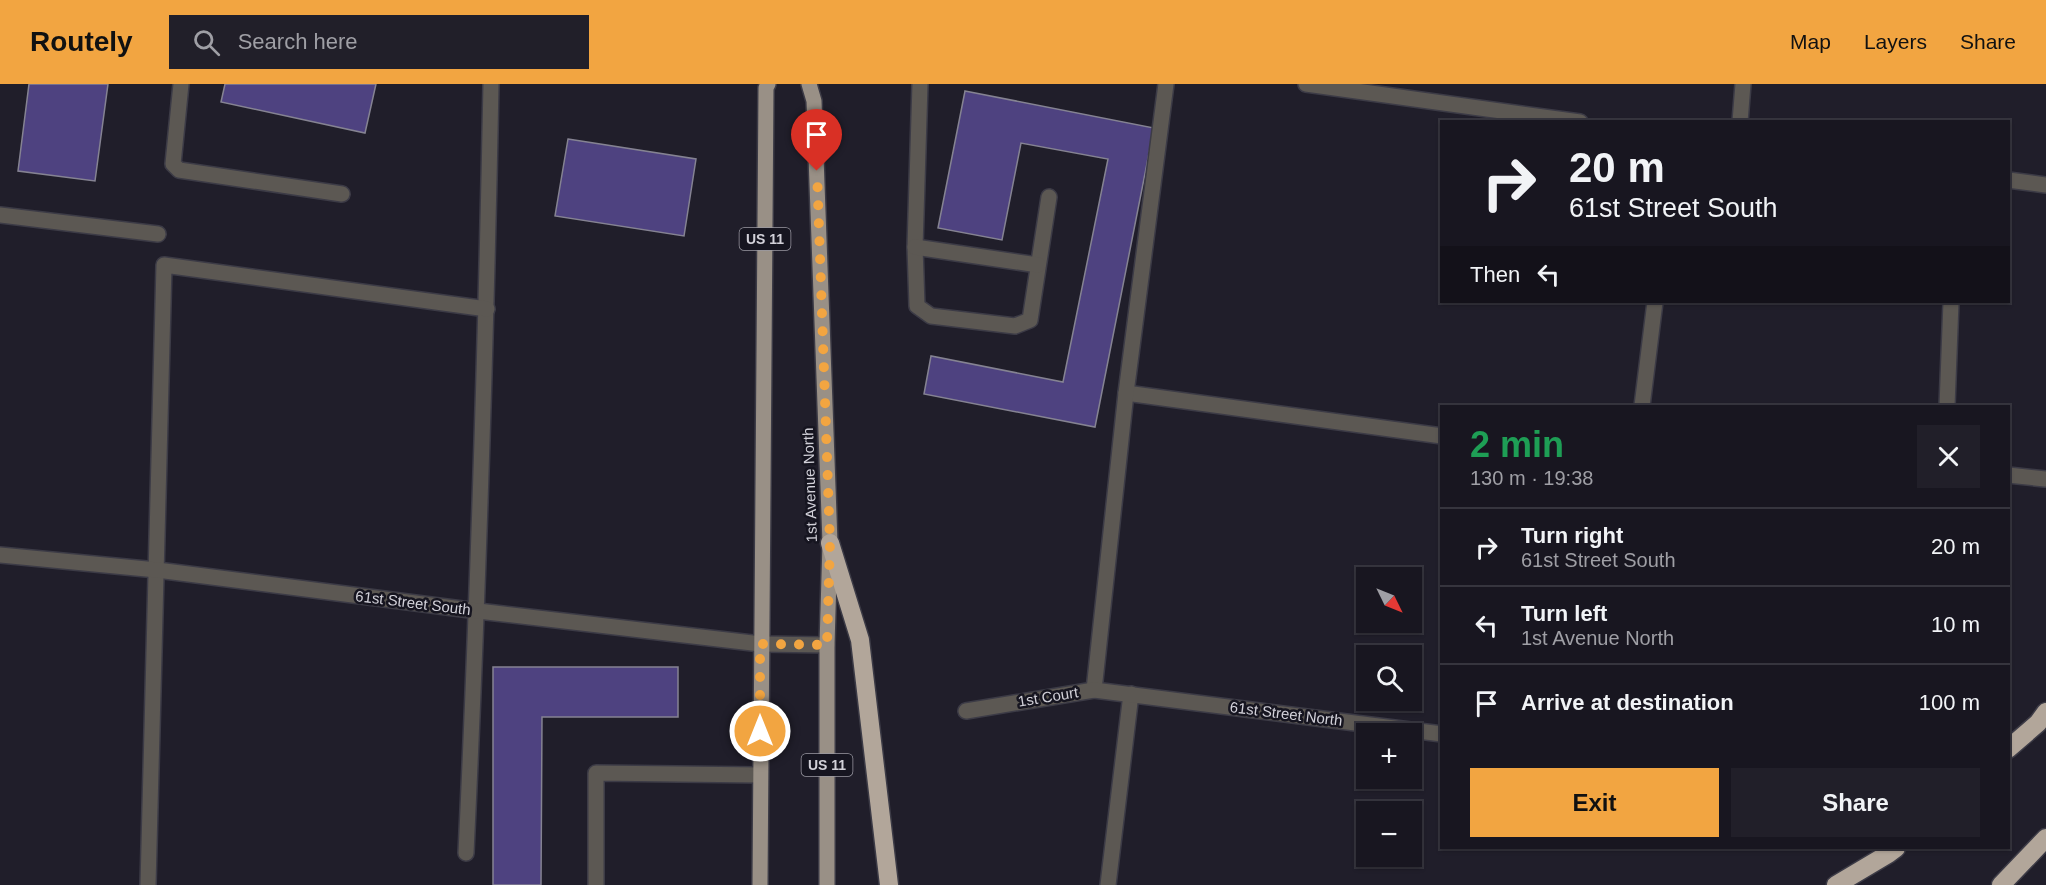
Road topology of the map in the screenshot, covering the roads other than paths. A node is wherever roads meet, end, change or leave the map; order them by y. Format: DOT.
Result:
graph roads {
  1 [pos="181,84"];
  2 [pos="491,84"];
  3 [pos="768,84"];
  4 [pos="809,84"];
  5 [pos="920,84"];
  6 [pos="1166,84"];
  7 [pos="1306,84"];
  8 [pos="1743,84"];
  9 [pos="1566,120"];
  10 [pos="1740,120"];
  11 [pos="2010,180"];
  12 [pos="2046,186"];
  13 [pos="342,194"];
  14 [pos="1049,197"];
  15 [pos="0,215"];
  16 [pos="158,234"];
  17 [pos="915,247"];
  18 [pos="1038,265"];
  19 [pos="1655,303"];
  20 [pos="1951,303"];
  21 [pos="487,309"];
  22 [pos="1126,393"];
  23 [pos="1642,405"];
  24 [pos="1947,405"];
  25 [pos="1440,436"];
  26 [pos="2010,475"];
  27 [pos="2045,479"];
  28 [pos="830,543"];
  29 [pos="0,555"];
  30 [pos="157,570"];
  31 [pos="477,611"];
  32 [pos="760,644"];
  33 [pos="827,645"];
  34 [pos="1094,690"];
  35 [pos="1131,694"];
  36 [pos="966,711"];
  37 [pos="2046,712"];
  38 [pos="1440,734"];
  39 [pos="2010,747"];
  40 [pos="760,775"];
  41 [pos="2046,838"];
  42 [pos="1895,849"];
  43 [pos="466,853"];
  44 [pos="148,885"];
  45 [pos="596,885"];
  46 [pos="760,885"];
  47 [pos="827,885"];
  48 [pos="889,885"];
  49 [pos="1108,885"];
  50 [pos="1836,885"];
  51 [pos="2001,885"];
  1 -- 13 [label="street"];
  2 -- 21 [label="street"];
  3 -- 32 [label="main road, US 11"];
  4 -- 28 [label="main road, 1st Avenue North / US 11"];
  5 -- 17 [label="street"];
  6 -- 22 [label="street"];
  7 -- 9 [label="street"];
  8 -- 10 [label="street"];
  11 -- 12 [label="street"];
  14 -- 18 [label="street"];
  15 -- 16 [label="street"];
  17 -- 18 [label="street"];
  17 -- 18 [label="street"];
  19 -- 23 [label="street"];
  20 -- 24 [label="street"];
  21 -- 30 [label="street"];
  21 -- 31 [label="street"];
  22 -- 25 [label="street"];
  22 -- 34 [label="street"];
  26 -- 27 [label="street"];
  28 -- 33 [label="main road, 1st Avenue North / US 11"];
  28 -- 48 [label="highway"];
  29 -- 30 [label="street, 61st Street South"];
  30 -- 31 [label="street, 61st Street South"];
  30 -- 44 [label="street"];
  31 -- 32 [label="street, 61st Street South"];
  31 -- 43 [label="street"];
  32 -- 33 [label="street, 61st Street South"];
  32 -- 40 [label="main road, US 11"];
  33 -- 47 [label="main road, 1st Avenue North / US 11"];
  34 -- 35 [label="street, 1st Court"];
  34 -- 36 [label="street, 1st Court"];
  35 -- 38 [label="street, 61st Street North"];
  35 -- 49 [label="street"];
  37 -- 39 [label="highway"];
  40 -- 45 [label="street"];
  40 -- 46 [label="main road, US 11"];
  41 -- 51 [label="highway"];
  42 -- 50 [label="highway"];
}
